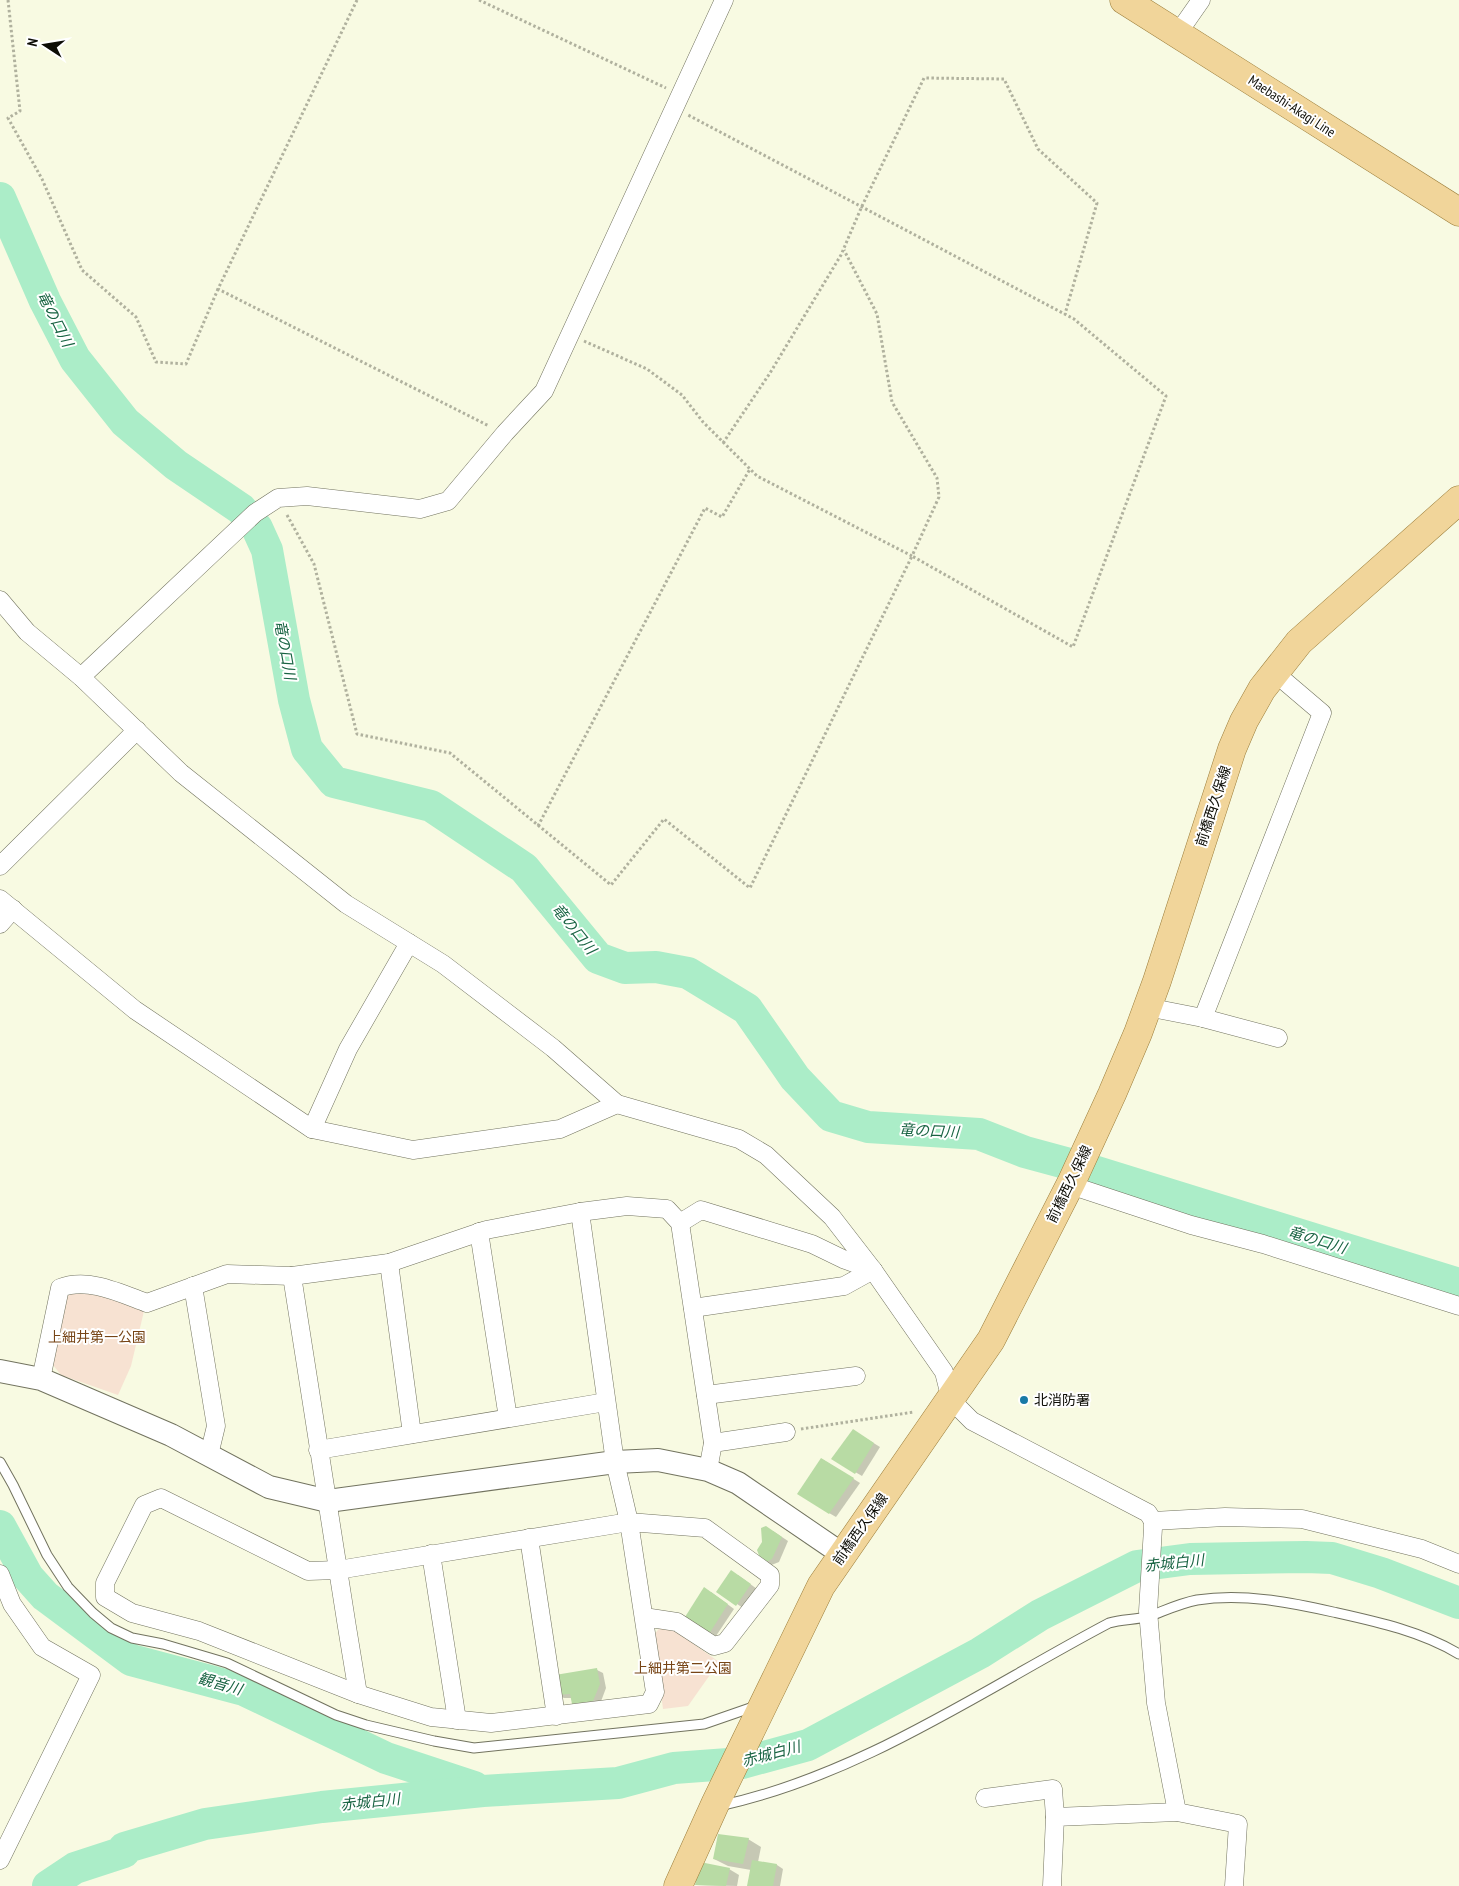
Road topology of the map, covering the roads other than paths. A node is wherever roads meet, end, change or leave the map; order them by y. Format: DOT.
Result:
graph roads {
  1 [pos="724,0"];
  2 [pos="1124,0"];
  3 [pos="1201,0"];
  4 [pos="1178,33"];
  5 [pos="1459,212"];
  6 [pos="1459,500"];
  7 [pos="0,600"];
  8 [pos="1275,673"];
  9 [pos="81,677"];
  10 [pos="137,730"];
  11 [pos="0,866"];
  12 [pos="6,904"];
  13 [pos="0,924"];
  14 [pos="410,943"];
  15 [pos="1147,1007"];
  16 [pos="1203,1018"];
  17 [pos="1278,1038"];
  18 [pos="617,1104"];
  19 [pos="312,1129"];
  20 [pos="1071,1183"];
  21 [pos="580,1212"];
  22 [pos="680,1223"];
  23 [pos="479,1232"];
  24 [pos="389,1263"];
  25 [pos="873,1270"];
  26 [pos="292,1276"];
  27 [pos="193,1286"];
  28 [pos="1459,1306"];
  29 [pos="693,1308"];
  30 [pos="0,1370"];
  31 [pos="856,1376"];
  32 [pos="41,1379"];
  33 [pos="706,1395"];
  34 [pos="951,1400"];
  35 [pos="606,1402"];
  36 [pos="508,1418"];
  37 [pos="786,1432"];
  38 [pos="412,1434"];
  39 [pos="713,1442"];
  40 [pos="318,1450"];
  41 [pos="210,1455"];
  42 [pos="0,1462"];
  43 [pos="615,1462"];
  44 [pos="708,1470"];
  45 [pos="328,1501"];
  46 [pos="630,1522"];
  47 [pos="1153,1525"];
  48 [pos="529,1538"];
  49 [pos="431,1554"];
  50 [pos="842,1554"];
  51 [pos="1459,1564"];
  52 [pos="338,1570"];
  53 [pos="0,1574"];
  54 [pos="1148,1614"];
  55 [pos="644,1617"];
  56 [pos="1459,1654"];
  57 [pos="358,1694"];
  58 [pos="763,1706"];
  59 [pos="556,1716"];
  60 [pos="457,1720"];
  61 [pos="985,1798"];
  62 [pos="715,1805"];
  63 [pos="1177,1812"];
  64 [pos="1055,1817"];
  65 [pos="0,1860"];
  66 [pos="678,1886"];
  67 [pos="1052,1886"];
  68 [pos="1234,1886"];
  1 -- 9 [label="street"];
  2 -- 4 [label="main road, Maebashi-Akagi Line"];
  3 -- 4 [label="street"];
  4 -- 5 [label="main road, Maebashi-Akagi Line"];
  6 -- 8 [label="main road, 前橋西久保線"];
  7 -- 9 [label="street"];
  8 -- 15 [label="main road, 前橋西久保線"];
  8 -- 16 [label="street"];
  9 -- 10 [label="street"];
  10 -- 11 [label="street"];
  10 -- 14 [label="street"];
  12 -- 13 [label="street"];
  12 -- 19 [label="street"];
  14 -- 18 [label="street"];
  14 -- 19 [label="street"];
  15 -- 16 [label="street"];
  15 -- 20 [label="main road, 前橋西久保線"];
  16 -- 17 [label="street"];
  18 -- 19 [label="street"];
  18 -- 25 [label="street"];
  20 -- 28 [label="street"];
  20 -- 34 [label="main road, 前橋西久保線"];
  21 -- 22 [label="street"];
  21 -- 23 [label="street"];
  21 -- 35 [label="street"];
  22 -- 25 [label="street"];
  22 -- 29 [label="street"];
  23 -- 24 [label="street"];
  23 -- 36 [label="street"];
  24 -- 26 [label="street"];
  24 -- 38 [label="street"];
  25 -- 29 [label="street"];
  25 -- 34 [label="street"];
  26 -- 27 [label="street"];
  26 -- 40 [label="street"];
  27 -- 32 [label="street"];
  27 -- 41 [label="street"];
  29 -- 33 [label="street"];
  30 -- 32 [label="street"];
  31 -- 33 [label="street"];
  32 -- 41 [label="street"];
  33 -- 39 [label="street"];
  34 -- 47 [label="street"];
  34 -- 50 [label="main road, 前橋西久保線"];
  35 -- 36 [label="street"];
  35 -- 43 [label="street"];
  36 -- 38 [label="street"];
  37 -- 39 [label="street"];
  38 -- 40 [label="street"];
  39 -- 44 [label="street"];
  40 -- 45 [label="street"];
  41 -- 45 [label="street"];
  42 -- 58 [label="lane"];
  43 -- 44 [label="street"];
  43 -- 45 [label="street"];
  43 -- 46 [label="street"];
  44 -- 50 [label="street"];
  45 -- 52 [label="street"];
  46 -- 48 [label="street"];
  46 -- 55 [label="street"];
  46 -- 55 [label="street"];
  47 -- 51 [label="street"];
  47 -- 54 [label="street"];
  48 -- 49 [label="street"];
  48 -- 59 [label="street"];
  49 -- 52 [label="street"];
  49 -- 60 [label="street"];
  50 -- 58 [label="main road, 前橋西久保線"];
  52 -- 57 [label="street"];
  52 -- 57 [label="street"];
  53 -- 65 [label="street"];
  54 -- 56 [label="lane"];
  54 -- 62 [label="lane"];
  54 -- 63 [label="street"];
  55 -- 59 [label="street"];
  57 -- 60 [label="street"];
  58 -- 62 [label="main road, 前橋西久保線"];
  59 -- 60 [label="street"];
  61 -- 64 [label="street"];
  62 -- 66 [label="main road, 前橋西久保線"];
  63 -- 64 [label="street"];
  63 -- 68 [label="street"];
  64 -- 67 [label="street"];
}
